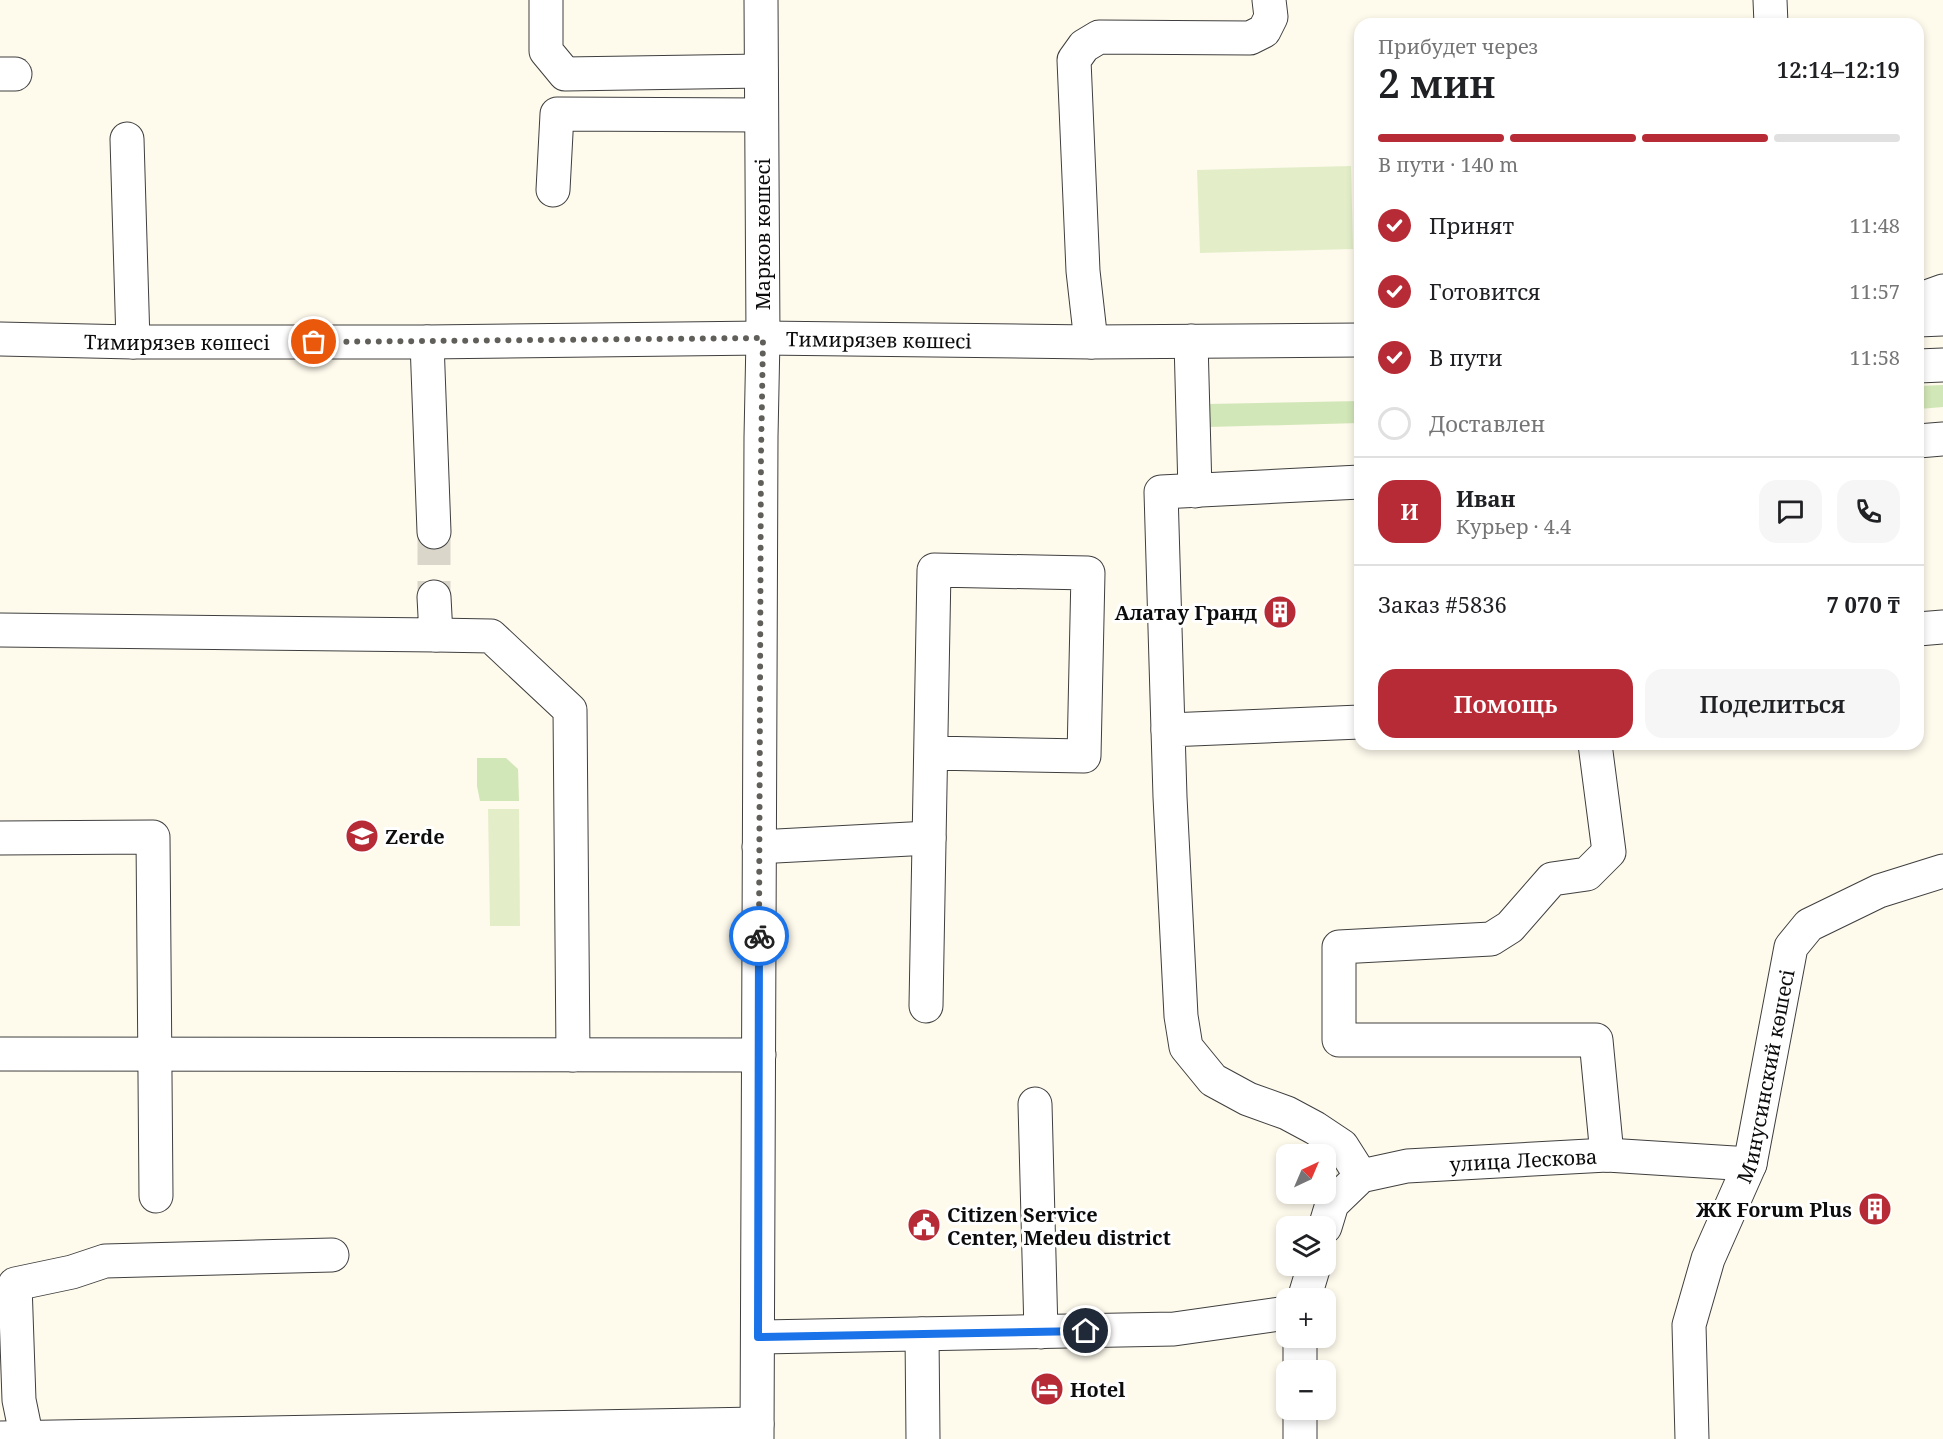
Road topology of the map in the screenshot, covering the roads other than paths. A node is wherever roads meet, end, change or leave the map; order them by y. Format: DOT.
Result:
graph roads {
  1 [pos="546,0"];
  2 [pos="761,0"];
  3 [pos="1269,0"];
  4 [pos="1770,0"];
  5 [pos="1771,18"];
  6 [pos="761,71"];
  7 [pos="761,115"];
  8 [pos="128,139"];
  9 [pos="554,190"];
  10 [pos="1943,291"];
  11 [pos="1924,298"];
  12 [pos="1943,319"];
  13 [pos="1924,320"];
  14 [pos="763,338"];
  15 [pos="0,339"];
  16 [pos="1354,340"];
  17 [pos="1191,341"];
  18 [pos="133,342"];
  19 [pos="427,342"];
  20 [pos="1091,342"];
  21 [pos="1943,365"];
  22 [pos="1924,366"];
  23 [pos="1943,440"];
  24 [pos="1924,441"];
  25 [pos="1354,482"];
  26 [pos="1195,491"];
  27 [pos="434,532"];
  28 [pos="434,597"];
  29 [pos="1943,627"];
  30 [pos="1924,629"];
  31 [pos="0,630"];
  32 [pos="436,635"];
  33 [pos="1354,722"];
  34 [pos="1168,730"];
  35 [pos="1596,750"];
  36 [pos="931,753"];
  37 [pos="0,838"];
  38 [pos="929,838"];
  39 [pos="759,847"];
  40 [pos="1943,871"];
  41 [pos="926,1006"];
  42 [pos="0,1054"];
  43 [pos="155,1054"];
  44 [pos="573,1054"];
  45 [pos="759,1055"];
  46 [pos="1035,1104"];
  47 [pos="1607,1155"];
  48 [pos="1750,1164"];
  49 [pos="1360,1176"];
  50 [pos="156,1196"];
  51 [pos="1329,1216"];
  52 [pos="332,1255"];
  53 [pos="8,1284"];
  54 [pos="1276,1315"];
  55 [pos="1041,1332"];
  56 [pos="922,1334"];
  57 [pos="758,1337"];
  58 [pos="1300,1420"];
  59 [pos="757,1432"];
  60 [pos="18,1438"];
  61 [pos="923,1439"];
  62 [pos="1300,1439"];
  63 [pos="1692,1439"];
  1 -- 6 [label="street"];
  2 -- 6 [label="street, Марков көшесі"];
  3 -- 20 [label="street"];
  4 -- 5 [label="street"];
  6 -- 7 [label="street, Марков көшесі"];
  7 -- 9 [label="street"];
  7 -- 14 [label="street, Марков көшесі"];
  8 -- 18 [label="street"];
  10 -- 11 [label="street"];
  12 -- 13 [label="street"];
  14 -- 19 [label="street, Тимирязев көшесі"];
  14 -- 20 [label="street, Тимирязев көшесі"];
  14 -- 39 [label="street, Марков көшесі"];
  15 -- 18 [label="street, Тимирязев көшесі"];
  16 -- 17 [label="street, Тимирязев көшесі"];
  17 -- 20 [label="street, Тимирязев көшесі"];
  17 -- 26 [label="street"];
  18 -- 19 [label="street, Тимирязев көшесі"];
  19 -- 27 [label="street"];
  21 -- 22 [label="street"];
  23 -- 24 [label="street"];
  25 -- 26 [label="street"];
  26 -- 34 [label="street"];
  28 -- 32 [label="street"];
  29 -- 30 [label="street"];
  31 -- 32 [label="street"];
  32 -- 44 [label="street"];
  33 -- 34 [label="street"];
  34 -- 49 [label="street"];
  35 -- 47 [label="street"];
  36 -- 36 [label="street"];
  36 -- 38 [label="street"];
  37 -- 43 [label="street"];
  38 -- 39 [label="street"];
  38 -- 41 [label="street"];
  39 -- 45 [label="street, Марков көшесі"];
  40 -- 48 [label="street, Минусинский көшесі"];
  42 -- 43 [label="street"];
  43 -- 44 [label="street"];
  43 -- 50 [label="street"];
  44 -- 45 [label="street"];
  45 -- 57 [label="street, Марков көшесі"];
  46 -- 55 [label="street"];
  47 -- 48 [label="street, улица Лескова"];
  47 -- 49 [label="street, улица Лескова"];
  48 -- 63 [label="street, Минусинский көшесі"];
  49 -- 51 [label="street"];
  52 -- 53 [label="street"];
  53 -- 60 [label="street"];
  54 -- 55 [label="street"];
  55 -- 56 [label="street"];
  56 -- 57 [label="street"];
  56 -- 61 [label="street"];
  57 -- 59 [label="street, Марков көшесі"];
  58 -- 62 [label="street"];
  59 -- 60 [label="street"];
}
